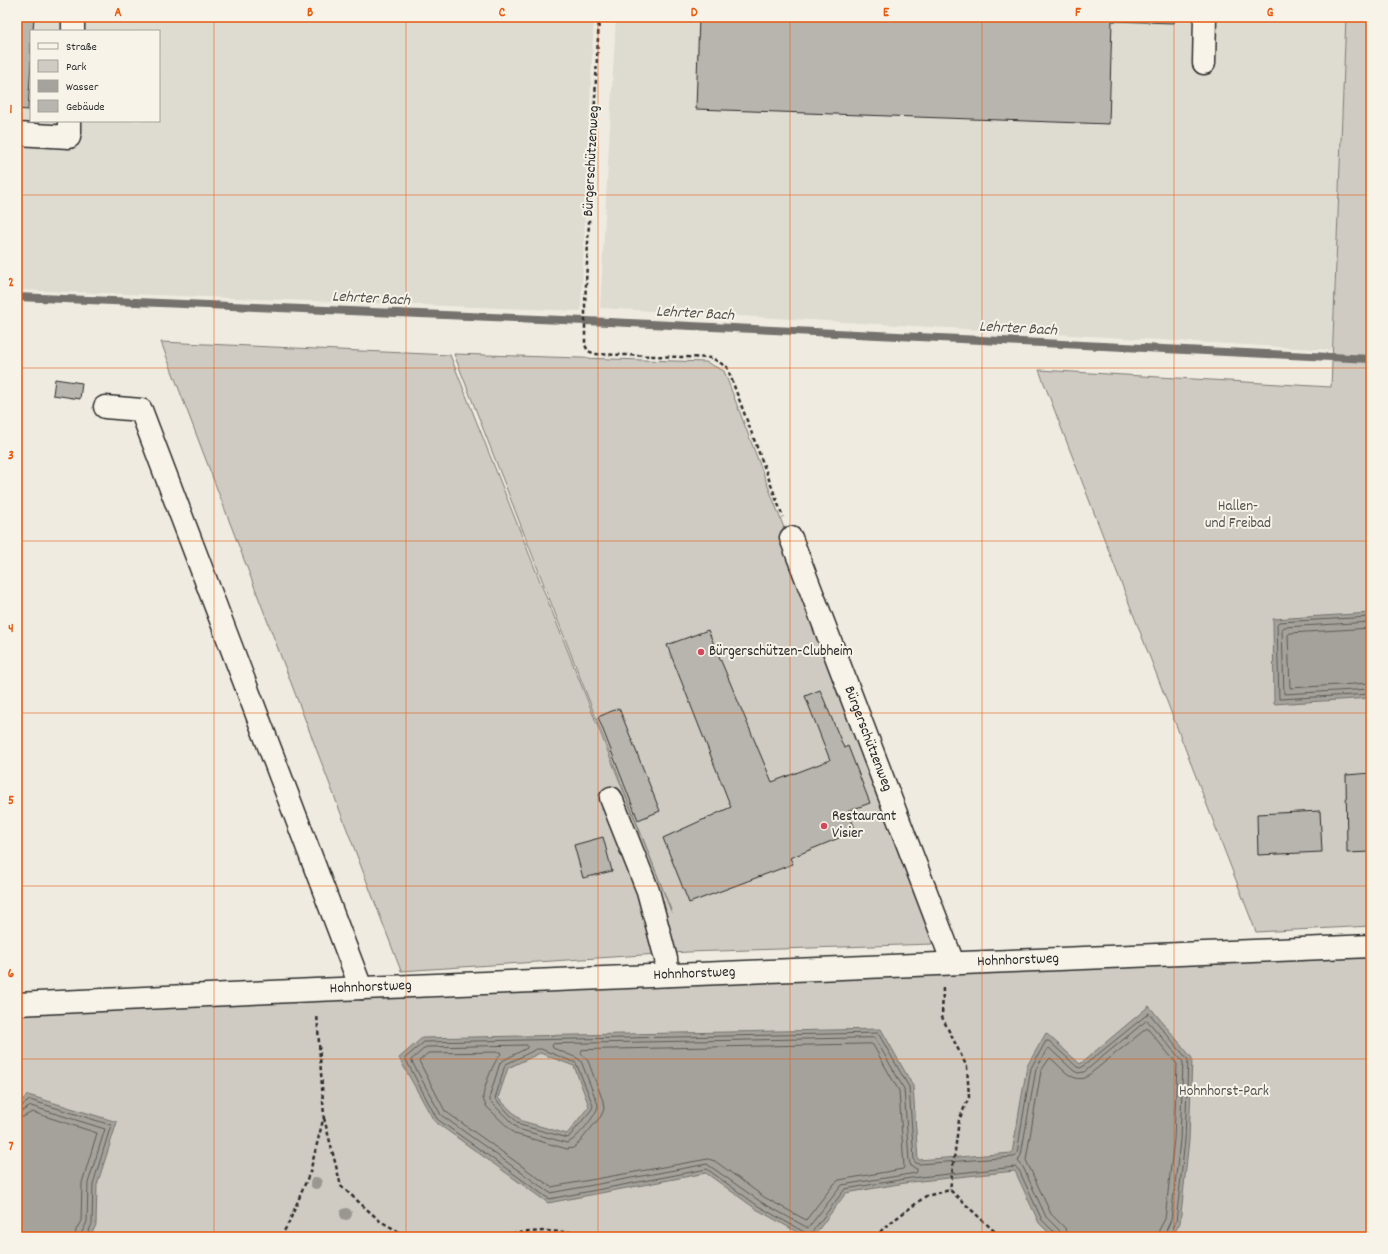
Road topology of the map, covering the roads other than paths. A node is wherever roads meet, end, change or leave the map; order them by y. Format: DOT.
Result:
graph roads {
  1 [pos="73,17"];
  2 [pos="1206,17"];
  3 [pos="73,30"];
  4 [pos="1204,63"];
  5 [pos="69,122"];
  6 [pos="17,134"];
  7 [pos="105,407"];
  8 [pos="791,538"];
  9 [pos="611,798"];
  10 [pos="1371,946"];
  11 [pos="948,963"];
  12 [pos="667,975"];
  13 [pos="361,988"];
  14 [pos="17,1004"];
  1 -- 3 [label="street"];
  2 -- 4 [label="street"];
  5 -- 6 [label="street"];
  7 -- 13 [label="street"];
  8 -- 11 [label="street, Bürgerschützenweg"];
  9 -- 12 [label="street"];
  10 -- 11 [label="street, Hohnhorstweg"];
  11 -- 12 [label="street, Hohnhorstweg"];
  12 -- 13 [label="street, Hohnhorstweg"];
  13 -- 14 [label="street, Hohnhorstweg"];
}
